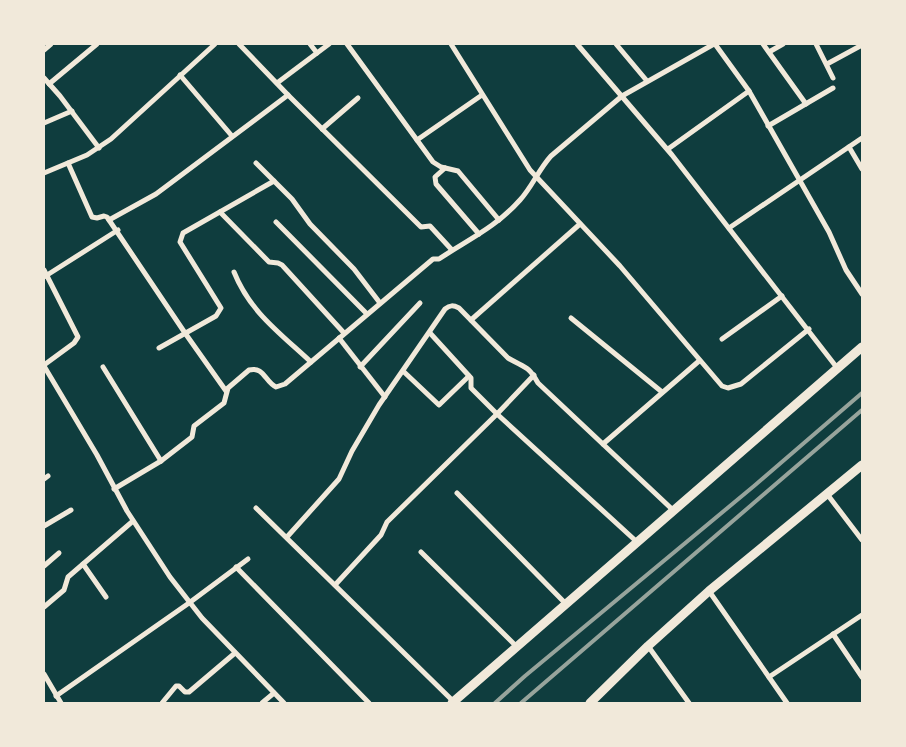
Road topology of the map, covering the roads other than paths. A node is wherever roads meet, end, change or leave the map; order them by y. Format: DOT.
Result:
graph roads {
  1 [pos="51,44"];
  2 [pos="97,44"];
  3 [pos="215,44"];
  4 [pos="239,44"];
  5 [pos="310,44"];
  6 [pos="329,44"];
  7 [pos="347,44"];
  8 [pos="451,44"];
  9 [pos="577,44"];
  10 [pos="616,44"];
  11 [pos="715,44"];
  12 [pos="763,44"];
  13 [pos="783,44"];
  14 [pos="816,44"];
  15 [pos="861,48"];
  16 [pos="44,50"];
  17 [pos="769,52"];
  18 [pos="317,53"];
  19 [pos="827,64"];
  20 [pos="180,75"];
  21 [pos="44,78"];
  22 [pos="833,78"];
  23 [pos="647,81"];
  24 [pos="276,83"];
  25 [pos="49,84"];
  26 [pos="833,88"];
  27 [pos="749,91"];
  28 [pos="288,95"];
  29 [pos="482,95"];
  30 [pos="622,96"];
  31 [pos="358,98"];
  32 [pos="806,104"];
  33 [pos="72,111"];
  34 [pos="44,123"];
  35 [pos="768,126"];
  36 [pos="322,129"];
  37 [pos="232,136"];
  38 [pos="862,138"];
  39 [pos="417,140"];
  40 [pos="849,147"];
  41 [pos="99,148"];
  42 [pos="668,149"];
  43 [pos="68,163"];
  44 [pos="256,163"];
  45 [pos="446,167"];
  46 [pos="862,169"];
  47 [pos="44,172"];
  48 [pos="536,177"];
  49 [pos="274,181"];
  50 [pos="799,181"];
  51 [pos="220,212"];
  52 [pos="109,220"];
  53 [pos="499,220"];
  54 [pos="276,222"];
  55 [pos="580,224"];
  56 [pos="730,228"];
  57 [pos="118,230"];
  58 [pos="479,234"];
  59 [pos="452,250"];
  60 [pos="44,270"];
  61 [pos="234,272"];
  62 [pos="45,277"];
  63 [pos="862,294"];
  64 [pos="782,296"];
  65 [pos="380,303"];
  66 [pos="420,303"];
  67 [pos="367,314"];
  68 [pos="571,318"];
  69 [pos="471,320"];
  70 [pos="809,330"];
  71 [pos="185,333"];
  72 [pos="344,333"];
  73 [pos="430,333"];
  74 [pos="339,338"];
  75 [pos="722,339"];
  76 [pos="862,347"];
  77 [pos="159,348"];
  78 [pos="699,360"];
  79 [pos="310,362"];
  80 [pos="44,365"];
  81 [pos="104,367"];
  82 [pos="360,367"];
  83 [pos="838,369"];
  84 [pos="403,371"];
  85 [pos="534,375"];
  86 [pos="469,376"];
  87 [pos="226,392"];
  88 [pos="662,392"];
  89 [pos="385,397"];
  90 [pos="497,414"];
  91 [pos="603,444"];
  92 [pos="161,461"];
  93 [pos="862,464"];
  94 [pos="114,489"];
  95 [pos="457,493"];
  96 [pos="826,494"];
  97 [pos="256,508"];
  98 [pos="71,510"];
  99 [pos="675,512"];
  100 [pos="133,522"];
  101 [pos="44,526"];
  102 [pos="286,537"];
  103 [pos="862,540"];
  104 [pos="638,543"];
  105 [pos="422,552"];
  106 [pos="59,553"];
  107 [pos="248,559"];
  108 [pos="83,564"];
  109 [pos="44,566"];
  110 [pos="236,568"];
  111 [pos="335,585"];
  112 [pos="709,590"];
  113 [pos="106,597"];
  114 [pos="189,603"];
  115 [pos="566,604"];
  116 [pos="44,607"];
  117 [pos="862,615"];
  118 [pos="833,634"];
  119 [pos="648,646"];
  120 [pos="517,647"];
  121 [pos="236,653"];
  122 [pos="44,674"];
  123 [pos="769,677"];
  124 [pos="862,677"];
  125 [pos="274,693"];
  126 [pos="56,696"];
  127 [pos="453,702"];
  128 [pos="61,703"];
  129 [pos="162,703"];
  130 [pos="262,703"];
  131 [pos="284,703"];
  132 [pos="369,703"];
  133 [pos="590,703"];
  134 [pos="689,703"];
  135 [pos="787,703"];
  1 -- 16 [label="street"];
  2 -- 25 [label="street"];
  3 -- 20 [label="street"];
  4 -- 24 [label="street"];
  5 -- 18 [label="street"];
  6 -- 18 [label="street"];
  7 -- 39 [label="street"];
  8 -- 29 [label="street"];
  9 -- 30 [label="street"];
  10 -- 23 [label="street"];
  11 -- 23 [label="street"];
  11 -- 27 [label="street"];
  12 -- 17 [label="street"];
  13 -- 17 [label="street"];
  14 -- 19 [label="street"];
  15 -- 19 [label="street"];
  17 -- 32 [label="street"];
  18 -- 24 [label="street"];
  19 -- 22 [label="street"];
  20 -- 37 [label="street"];
  20 -- 41 [label="street"];
  21 -- 25 [label="street"];
  23 -- 30 [label="street"];
  24 -- 28 [label="street"];
  25 -- 33 [label="street"];
  26 -- 32 [label="street"];
  27 -- 35 [label="street"];
  27 -- 42 [label="street"];
  28 -- 36 [label="street"];
  28 -- 37 [label="street"];
  29 -- 39 [label="street"];
  29 -- 48 [label="street"];
  30 -- 42 [label="street"];
  30 -- 48 [label="street"];
  31 -- 36 [label="street"];
  32 -- 35 [label="street"];
  33 -- 34 [label="street"];
  33 -- 41 [label="street"];
  35 -- 50 [label="street"];
  36 -- 59 [label="street"];
  37 -- 52 [label="street"];
  38 -- 40 [label="street"];
  39 -- 45 [label="street"];
  40 -- 46 [label="street"];
  40 -- 50 [label="street"];
  41 -- 43 [label="street"];
  42 -- 56 [label="street"];
  43 -- 47 [label="street"];
  43 -- 52 [label="street"];
  44 -- 49 [label="street"];
  45 -- 53 [label="street"];
  45 -- 58 [label="street"];
  48 -- 53 [label="street"];
  48 -- 55 [label="street"];
  49 -- 51 [label="street"];
  49 -- 65 [label="street"];
  50 -- 56 [label="street"];
  50 -- 63 [label="street"];
  51 -- 71 [label="street"];
  51 -- 72 [label="street"];
  52 -- 57 [label="street"];
  53 -- 58 [label="street"];
  54 -- 67 [label="street"];
  55 -- 69 [label="street"];
  55 -- 78 [label="street"];
  56 -- 64 [label="street"];
  57 -- 62 [label="street"];
  57 -- 71 [label="street"];
  58 -- 59 [label="street"];
  59 -- 65 [label="street"];
  60 -- 62 [label="street"];
  61 -- 79 [label="street"];
  62 -- 80 [label="street"];
  64 -- 70 [label="street"];
  64 -- 75 [label="street"];
  65 -- 67 [label="street"];
  66 -- 82 [label="street"];
  67 -- 72 [label="street"];
  68 -- 88 [label="street"];
  69 -- 73 [label="street"];
  69 -- 85 [label="street"];
  70 -- 78 [label="street"];
  70 -- 83 [label="street"];
  71 -- 77 [label="street"];
  71 -- 87 [label="street"];
  72 -- 74 [label="street"];
  73 -- 84 [label="street"];
  73 -- 86 [label="street"];
  74 -- 79 [label="street"];
  74 -- 82 [label="street"];
  76 -- 83 [label="street"];
  78 -- 88 [label="street"];
  79 -- 87 [label="street"];
  80 -- 94 [label="street"];
  81 -- 92 [label="street"];
  82 -- 89 [label="street"];
  83 -- 99 [label="street"];
  84 -- 86 [label="street"];
  84 -- 89 [label="street"];
  85 -- 90 [label="street"];
  85 -- 91 [label="street"];
  86 -- 90 [label="street"];
  87 -- 92 [label="street"];
  88 -- 91 [label="street"];
  89 -- 102 [label="street"];
  90 -- 104 [label="street"];
  90 -- 111 [label="street"];
  91 -- 99 [label="street"];
  92 -- 94 [label="street"];
  93 -- 96 [label="street"];
  94 -- 100 [label="street"];
  95 -- 115 [label="street"];
  96 -- 103 [label="street"];
  96 -- 112 [label="street"];
  97 -- 102 [label="street"];
  98 -- 101 [label="street"];
  99 -- 104 [label="street"];
  100 -- 108 [label="street"];
  100 -- 114 [label="street"];
  102 -- 111 [label="street"];
  104 -- 115 [label="street"];
  105 -- 120 [label="street"];
  106 -- 109 [label="street"];
  107 -- 110 [label="street"];
  108 -- 113 [label="street"];
  108 -- 116 [label="street"];
  110 -- 114 [label="street"];
  110 -- 132 [label="street"];
  111 -- 127 [label="street"];
  112 -- 119 [label="street"];
  112 -- 123 [label="street"];
  114 -- 121 [label="street"];
  114 -- 126 [label="street"];
  115 -- 120 [label="street"];
  117 -- 118 [label="street"];
  118 -- 123 [label="street"];
  118 -- 124 [label="street"];
  119 -- 133 [label="street"];
  119 -- 134 [label="street"];
  120 -- 127 [label="street"];
  121 -- 125 [label="street"];
  121 -- 129 [label="street"];
  122 -- 126 [label="street"];
  123 -- 135 [label="street"];
  125 -- 130 [label="street"];
  125 -- 131 [label="street"];
  126 -- 128 [label="street"];
}
